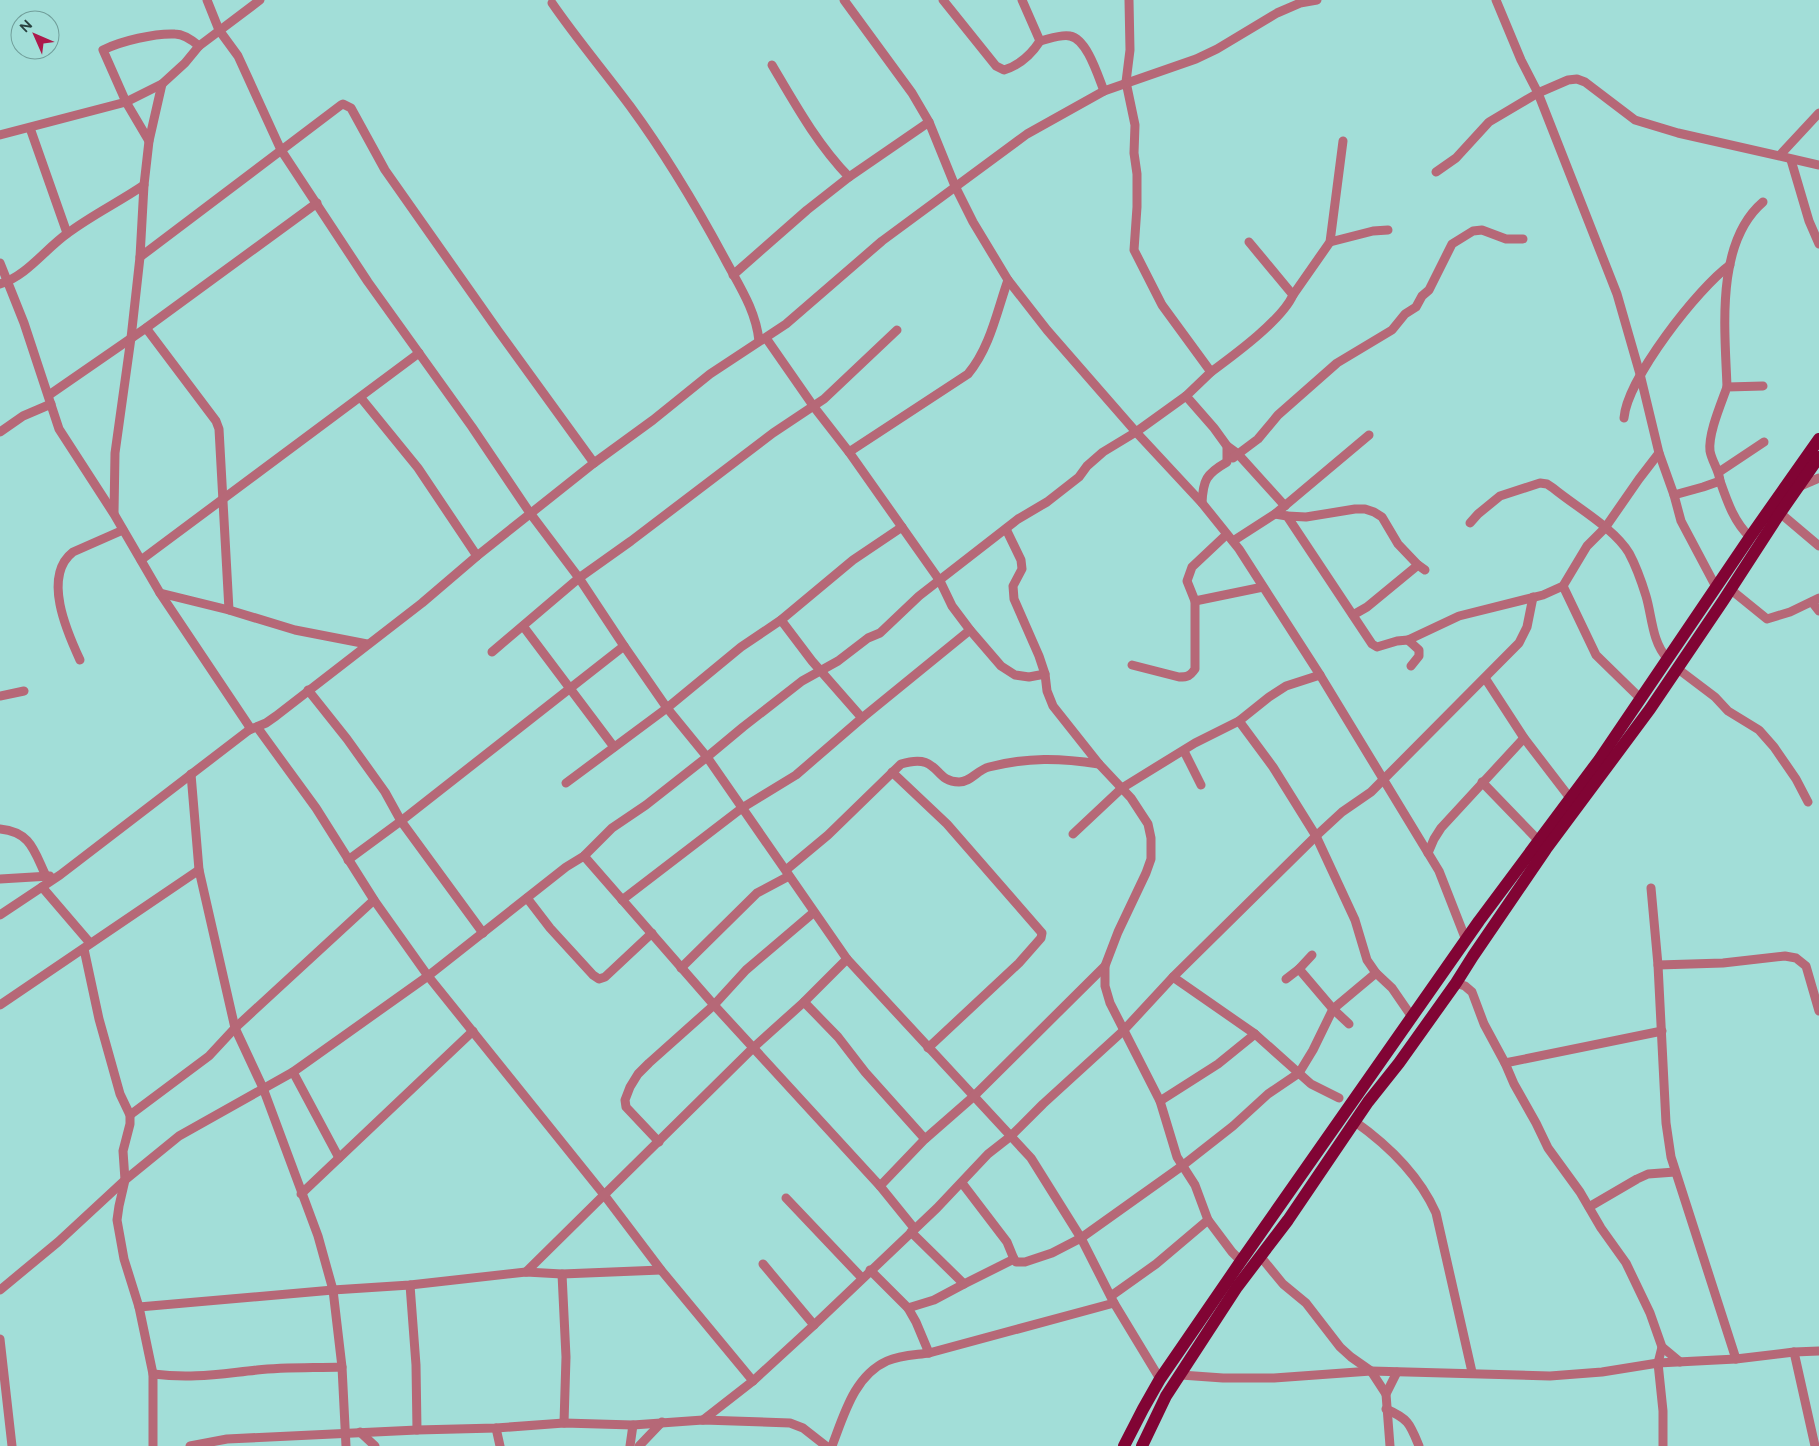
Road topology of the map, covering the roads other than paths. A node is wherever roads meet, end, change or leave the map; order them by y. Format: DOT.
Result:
graph roads {
  1 [pos="207,0"];
  2 [pos="260,0"];
  3 [pos="844,0"];
  4 [pos="943,0"];
  5 [pos="1022,0"];
  6 [pos="1129,0"];
  7 [pos="1318,0"];
  8 [pos="1496,0"];
  9 [pos="552,3"];
  10 [pos="219,30"];
  11 [pos="1040,41"];
  12 [pos="199,46"];
  13 [pos="772,65"];
  14 [pos="1126,82"];
  15 [pos="162,84"];
  16 [pos="1104,91"];
  17 [pos="1538,93"];
  18 [pos="126,102"];
  19 [pos="1819,113"];
  20 [pos="929,122"];
  21 [pos="30,128"];
  22 [pos="0,135"];
  23 [pos="149,141"];
  24 [pos="1343,141"];
  25 [pos="281,150"];
  26 [pos="1780,155"];
  27 [pos="1791,160"];
  28 [pos="1819,165"];
  29 [pos="1436,172"];
  30 [pos="849,177"];
  31 [pos="144,185"];
  32 [pos="955,186"];
  33 [pos="1763,202"];
  34 [pos="317,204"];
  35 [pos="1388,230"];
  36 [pos="68,233"];
  37 [pos="1523,239"];
  38 [pos="1249,242"];
  39 [pos="1330,242"];
  40 [pos="1819,244"];
  41 [pos="140,257"];
  42 [pos="0,263"];
  43 [pos="1730,264"];
  44 [pos="733,275"];
  45 [pos="1008,280"];
  46 [pos="4,283"];
  47 [pos="1293,295"];
  48 [pos="146,328"];
  49 [pos="897,330"];
  50 [pos="131,338"];
  51 [pos="762,340"];
  52 [pos="418,353"];
  53 [pos="1211,372"];
  54 [pos="1640,374"];
  55 [pos="1763,386"];
  56 [pos="1726,387"];
  57 [pos="1186,396"];
  58 [pos="361,398"];
  59 [pos="50,399"];
  60 [pos="814,407"];
  61 [pos="1624,418"];
  62 [pos="0,432"];
  63 [pos="1136,432"];
  64 [pos="1369,435"];
  65 [pos="1819,438"];
  66 [pos="1764,442"];
  67 [pos="1227,446"];
  68 [pos="849,452"];
  69 [pos="1238,454"];
  70 [pos="1659,454"];
  71 [pos="1819,457"];
  72 [pos="1227,462"];
  73 [pos="594,463"];
  74 [pos="1719,476"];
  75 [pos="1819,478"];
  76 [pos="1798,487"];
  77 [pos="1674,495"];
  78 [pos="224,499"];
  79 [pos="1202,503"];
  80 [pos="1285,506"];
  81 [pos="530,513"];
  82 [pos="1780,513"];
  83 [pos="114,514"];
  84 [pos="1275,514"];
  85 [pos="1287,516"];
  86 [pos="1470,523"];
  87 [pos="902,528"];
  88 [pos="1605,528"];
  89 [pos="1006,529"];
  90 [pos="123,530"];
  91 [pos="1750,537"];
  92 [pos="1229,538"];
  93 [pos="1819,546"];
  94 [pos="477,556"];
  95 [pos="141,560"];
  96 [pos="579,578"];
  97 [pos="940,581"];
  98 [pos="1563,586"];
  99 [pos="1263,587"];
  100 [pos="1716,587"];
  101 [pos="1730,589"];
  102 [pos="160,593"];
  103 [pos="1533,597"];
  104 [pos="1816,600"];
  105 [pos="1195,601"];
  106 [pos="229,610"];
  107 [pos="1819,611"];
  108 [pos="1353,616"];
  109 [pos="781,620"];
  110 [pos="523,626"];
  111 [pos="970,630"];
  112 [pos="1408,640"];
  113 [pos="367,644"];
  114 [pos="624,646"];
  115 [pos="492,652"];
  116 [pos="1667,658"];
  117 [pos="80,660"];
  118 [pos="1132,665"];
  119 [pos="1411,666"];
  120 [pos="1678,669"];
  121 [pos="821,671"];
  122 [pos="1045,674"];
  123 [pos="1320,675"];
  124 [pos="1485,678"];
  125 [pos="570,689"];
  126 [pos="308,690"];
  127 [pos="24,691"];
  128 [pos="0,696"];
  129 [pos="1640,698"];
  130 [pos="667,708"];
  131 [pos="862,718"];
  132 [pos="1239,721"];
  133 [pos="253,729"];
  134 [pos="1524,738"];
  135 [pos="614,747"];
  136 [pos="1184,751"];
  137 [pos="707,758"];
  138 [pos="1100,764"];
  139 [pos="892,772"];
  140 [pos="191,774"];
  141 [pos="1383,780"];
  142 [pos="1482,782"];
  143 [pos="566,783"];
  144 [pos="1201,784"];
  145 [pos="1122,788"];
  146 [pos="1570,798"];
  147 [pos="1808,802"];
  148 [pos="742,808"];
  149 [pos="401,822"];
  150 [pos="0,829"];
  151 [pos="1073,834"];
  152 [pos="1316,836"];
  153 [pos="1538,840"];
  154 [pos="1428,853"];
  155 [pos="584,856"];
  156 [pos="348,860"];
  157 [pos="199,870"];
  158 [pos="787,873"];
  159 [pos="60,875"];
  160 [pos="46,876"];
  161 [pos="0,879"];
  162 [pos="42,887"];
  163 [pos="1651,888"];
  164 [pos="527,898"];
  165 [pos="374,900"];
  166 [pos="622,900"];
  167 [pos="814,912"];
  168 [pos="0,914"];
  169 [pos="483,933"];
  170 [pos="652,933"];
  171 [pos="1466,940"];
  172 [pos="87,946"];
  173 [pos="1312,955"];
  174 [pos="847,959"];
  175 [pos="1658,965"];
  176 [pos="1105,966"];
  177 [pos="682,968"];
  178 [pos="1299,969"];
  179 [pos="1376,973"];
  180 [pos="428,976"];
  181 [pos="1173,978"];
  182 [pos="1286,979"];
  183 [pos="1456,983"];
  184 [pos="804,1002"];
  185 [pos="0,1005"];
  186 [pos="714,1005"];
  187 [pos="1333,1009"];
  188 [pos="1819,1011"];
  189 [pos="1412,1017"];
  190 [pos="1349,1024"];
  191 [pos="235,1028"];
  192 [pos="472,1031"];
  193 [pos="1123,1031"];
  194 [pos="1662,1031"];
  195 [pos="1255,1034"];
  196 [pos="754,1048"];
  197 [pos="928,1048"];
  198 [pos="1505,1063"];
  199 [pos="293,1072"];
  200 [pos="1299,1073"];
  201 [pos="263,1088"];
  202 [pos="973,1097"];
  203 [pos="1339,1098"];
  204 [pos="1160,1101"];
  205 [pos="130,1115"];
  206 [pos="1354,1121"];
  207 [pos="1011,1136"];
  208 [pos="925,1139"];
  209 [pos="659,1142"];
  210 [pos="339,1158"];
  211 [pos="1182,1166"];
  212 [pos="1675,1172"];
  213 [pos="125,1180"];
  214 [pos="962,1183"];
  215 [pos="880,1186"];
  216 [pos="301,1194"];
  217 [pos="605,1196"];
  218 [pos="786,1198"];
  219 [pos="1589,1207"];
  220 [pos="1208,1220"];
  221 [pos="913,1230"];
  222 [pos="1081,1238"];
  223 [pos="1260,1256"];
  224 [pos="1014,1259"];
  225 [pos="1241,1261"];
  226 [pos="764,1264"];
  227 [pos="661,1270"];
  228 [pos="870,1270"];
  229 [pos="526,1272"];
  230 [pos="562,1274"];
  231 [pos="862,1278"];
  232 [pos="964,1284"];
  233 [pos="410,1285"];
  234 [pos="0,1290"];
  235 [pos="333,1290"];
  236 [pos="1113,1300"];
  237 [pos="139,1307"];
  238 [pos="908,1308"];
  239 [pos="814,1325"];
  240 [pos="0,1339"];
  241 [pos="1662,1347"];
  242 [pos="1819,1351"];
  243 [pos="1794,1352"];
  244 [pos="929,1353"];
  245 [pos="1736,1359"];
  246 [pos="1680,1362"];
  247 [pos="1658,1363"];
  248 [pos="342,1367"];
  249 [pos="1371,1371"];
  250 [pos="1397,1372"];
  251 [pos="1472,1372"];
  252 [pos="153,1374"];
  253 [pos="1181,1375"];
  254 [pos="2,1377"];
  255 [pos="1160,1379"];
  256 [pos="754,1382"];
  257 [pos="1386,1394"];
  258 [pos="1386,1409"];
  259 [pos="703,1420"];
  260 [pos="662,1422"];
  261 [pos="564,1423"];
  262 [pos="633,1425"];
  263 [pos="496,1428"];
  264 [pos="10,1430"];
  265 [pos="417,1430"];
  266 [pos="360,1432"];
  267 [pos="346,1433"];
  268 [pos="0,1435"];
  269 [pos="646,1438"];
  270 [pos="12,1446"];
  271 [pos="153,1446"];
  272 [pos="190,1446"];
  273 [pos="346,1446"];
  274 [pos="375,1446"];
  275 [pos="500,1446"];
  276 [pos="630,1446"];
  277 [pos="639,1446"];
  278 [pos="652,1446"];
  279 [pos="826,1446"];
  280 [pos="832,1446"];
  281 [pos="1124,1446"];
  282 [pos="1142,1446"];
  283 [pos="1390,1446"];
  284 [pos="1419,1446"];
  285 [pos="1663,1446"];
  286 [pos="1816,1446"];
  1 -- 10 [label="street"];
  2 -- 10 [label="street"];
  3 -- 20 [label="street"];
  4 -- 11 [label="street"];
  5 -- 11 [label="street"];
  6 -- 14 [label="street"];
  7 -- 14 [label="street"];
  8 -- 17 [label="street"];
  9 -- 44 [label="street"];
  10 -- 12 [label="street"];
  10 -- 25 [label="street"];
  11 -- 16 [label="street"];
  12 -- 15 [label="street"];
  12 -- 18 [label="street"];
  13 -- 30 [label="street"];
  14 -- 16 [label="street"];
  14 -- 53 [label="street"];
  15 -- 18 [label="street"];
  15 -- 23 [label="street"];
  16 -- 32 [label="street"];
  17 -- 26 [label="street"];
  17 -- 29 [label="street"];
  17 -- 54 [label="street"];
  18 -- 21 [label="street"];
  18 -- 23 [label="street"];
  19 -- 26 [label="street"];
  20 -- 30 [label="street"];
  20 -- 32 [label="street"];
  21 -- 22 [label="street"];
  21 -- 36 [label="street"];
  23 -- 31 [label="street"];
  24 -- 39 [label="street"];
  25 -- 34 [label="street"];
  25 -- 41 [label="street"];
  25 -- 73 [label="street"];
  26 -- 27 [label="street"];
  27 -- 28 [label="street"];
  27 -- 40 [label="street"];
  30 -- 44 [label="street"];
  31 -- 36 [label="street"];
  31 -- 41 [label="street"];
  32 -- 45 [label="street"];
  32 -- 51 [label="street"];
  33 -- 43 [label="street"];
  34 -- 48 [label="street"];
  34 -- 52 [label="street"];
  35 -- 39 [label="street"];
  36 -- 46 [label="street"];
  37 -- 69 [label="street"];
  38 -- 47 [label="street"];
  39 -- 47 [label="street"];
  41 -- 50 [label="street"];
  42 -- 46 [label="street"];
  43 -- 54 [label="street"];
  43 -- 56 [label="street"];
  44 -- 51 [label="street"];
  45 -- 63 [label="street"];
  45 -- 68 [label="street"];
  46 -- 59 [label="street"];
  47 -- 53 [label="street"];
  48 -- 50 [label="street"];
  48 -- 78 [label="street"];
  49 -- 60 [label="street"];
  50 -- 59 [label="street"];
  50 -- 83 [label="street"];
  51 -- 60 [label="street"];
  51 -- 73 [label="street"];
  52 -- 58 [label="street"];
  52 -- 81 [label="street"];
  53 -- 57 [label="street"];
  54 -- 61 [label="street"];
  54 -- 70 [label="street"];
  55 -- 56 [label="street"];
  56 -- 74 [label="street"];
  57 -- 63 [label="street"];
  57 -- 67 [label="street"];
  58 -- 78 [label="street"];
  58 -- 94 [label="street"];
  59 -- 62 [label="street"];
  59 -- 83 [label="street"];
  60 -- 68 [label="street"];
  60 -- 96 [label="street"];
  63 -- 79 [label="street"];
  63 -- 89 [label="street"];
  64 -- 80 [label="street"];
  65 -- 91 [label="main road"];
  66 -- 74 [label="street"];
  67 -- 69 [label="street"];
  67 -- 72 [label="street"];
  68 -- 87 [label="street"];
  69 -- 72 [label="street"];
  69 -- 80 [label="street"];
  70 -- 77 [label="street"];
  70 -- 88 [label="street"];
  71 -- 76 [label="main road"];
  72 -- 79 [label="street"];
  73 -- 81 [label="street"];
  74 -- 77 [label="street"];
  74 -- 91 [label="street"];
  75 -- 76 [label="street"];
  76 -- 82 [label="main road"];
  77 -- 100 [label="street"];
  78 -- 95 [label="street"];
  78 -- 106 [label="street"];
  79 -- 92 [label="street"];
  80 -- 84 [label="street"];
  81 -- 94 [label="street"];
  81 -- 96 [label="street"];
  82 -- 93 [label="street"];
  82 -- 101 [label="main road"];
  83 -- 90 [label="street"];
  84 -- 85 [label="street"];
  84 -- 92 [label="street"];
  85 -- 108 [label="street"];
  85 -- 108 [label="street"];
  86 -- 88 [label="street"];
  87 -- 97 [label="street"];
  87 -- 109 [label="street"];
  88 -- 98 [label="street"];
  88 -- 116 [label="street"];
  89 -- 97 [label="street"];
  89 -- 122 [label="street"];
  90 -- 95 [label="street"];
  90 -- 117 [label="street"];
  91 -- 100 [label="main road"];
  92 -- 99 [label="street"];
  92 -- 105 [label="street"];
  94 -- 113 [label="street"];
  95 -- 102 [label="street"];
  96 -- 110 [label="street"];
  96 -- 114 [label="street"];
  97 -- 111 [label="street"];
  97 -- 121 [label="street"];
  98 -- 103 [label="street"];
  98 -- 129 [label="street"];
  99 -- 105 [label="street"];
  99 -- 123 [label="street"];
  100 -- 116 [label="main road"];
  101 -- 104 [label="street"];
  101 -- 120 [label="main road"];
  102 -- 106 [label="street"];
  102 -- 133 [label="street"];
  103 -- 112 [label="street"];
  103 -- 124 [label="street"];
  104 -- 107 [label="street"];
  105 -- 118 [label="street"];
  106 -- 113 [label="street"];
  108 -- 112 [label="street"];
  109 -- 121 [label="street"];
  109 -- 130 [label="street"];
  110 -- 115 [label="street"];
  110 -- 125 [label="street"];
  111 -- 122 [label="street"];
  111 -- 131 [label="street"];
  112 -- 119 [label="street"];
  113 -- 126 [label="street"];
  114 -- 125 [label="street"];
  114 -- 130 [label="street"];
  116 -- 129 [label="main road"];
  120 -- 147 [label="street"];
  120 -- 183 [label="main road"];
  121 -- 131 [label="street"];
  121 -- 137 [label="street"];
  122 -- 138 [label="street"];
  123 -- 132 [label="street"];
  123 -- 141 [label="street"];
  124 -- 134 [label="street"];
  124 -- 141 [label="street"];
  125 -- 135 [label="street"];
  125 -- 149 [label="street"];
  126 -- 133 [label="street"];
  126 -- 149 [label="street"];
  127 -- 128 [label="street"];
  129 -- 146 [label="main road"];
  130 -- 135 [label="street"];
  130 -- 137 [label="street"];
  131 -- 148 [label="street"];
  132 -- 136 [label="street"];
  132 -- 152 [label="street"];
  133 -- 140 [label="street"];
  133 -- 156 [label="street"];
  134 -- 142 [label="street"];
  134 -- 146 [label="street"];
  135 -- 143 [label="street"];
  136 -- 144 [label="street"];
  136 -- 145 [label="street"];
  137 -- 148 [label="street"];
  137 -- 155 [label="street"];
  138 -- 139 [label="street"];
  138 -- 145 [label="street"];
  139 -- 158 [label="street"];
  139 -- 197 [label="street"];
  140 -- 157 [label="street"];
  140 -- 159 [label="street"];
  141 -- 152 [label="street"];
  141 -- 154 [label="street"];
  142 -- 153 [label="street"];
  142 -- 154 [label="street"];
  145 -- 151 [label="street"];
  145 -- 176 [label="street"];
  146 -- 153 [label="main road"];
  148 -- 158 [label="street"];
  148 -- 166 [label="street"];
  149 -- 156 [label="street"];
  149 -- 169 [label="street"];
  150 -- 160 [label="street"];
  152 -- 179 [label="street"];
  152 -- 181 [label="street"];
  153 -- 171 [label="main road"];
  154 -- 171 [label="street"];
  155 -- 164 [label="street"];
  155 -- 166 [label="street"];
  156 -- 165 [label="street"];
  157 -- 172 [label="street"];
  157 -- 191 [label="street"];
  158 -- 167 [label="street"];
  158 -- 177 [label="street"];
  159 -- 160 [label="street"];
  159 -- 162 [label="street"];
  160 -- 161 [label="street"];
  162 -- 168 [label="street"];
  162 -- 172 [label="street"];
  163 -- 175 [label="street"];
  164 -- 169 [label="street"];
  164 -- 170 [label="street"];
  165 -- 180 [label="street"];
  165 -- 191 [label="street"];
  166 -- 170 [label="street"];
  167 -- 174 [label="street"];
  167 -- 186 [label="street"];
  169 -- 180 [label="street"];
  170 -- 177 [label="street"];
  171 -- 189 [label="main road"];
  172 -- 185 [label="street"];
  172 -- 205 [label="street"];
  173 -- 178 [label="street"];
  174 -- 184 [label="street"];
  174 -- 197 [label="street"];
  175 -- 188 [label="street"];
  175 -- 194 [label="street"];
  176 -- 193 [label="street"];
  176 -- 202 [label="street"];
  177 -- 186 [label="street"];
  178 -- 182 [label="street"];
  178 -- 187 [label="street"];
  179 -- 187 [label="street"];
  179 -- 189 [label="street"];
  180 -- 192 [label="street"];
  180 -- 199 [label="street"];
  181 -- 193 [label="street"];
  181 -- 195 [label="street"];
  183 -- 198 [label="street"];
  183 -- 206 [label="main road"];
  184 -- 196 [label="street"];
  184 -- 208 [label="street"];
  186 -- 196 [label="street"];
  186 -- 209 [label="street"];
  187 -- 190 [label="street"];
  187 -- 200 [label="street"];
  189 -- 225 [label="main road"];
  191 -- 201 [label="street"];
  191 -- 205 [label="street"];
  192 -- 210 [label="street"];
  192 -- 217 [label="street"];
  193 -- 204 [label="street"];
  193 -- 207 [label="street"];
  194 -- 198 [label="street"];
  194 -- 212 [label="street"];
  195 -- 200 [label="street"];
  195 -- 204 [label="street"];
  196 -- 209 [label="street"];
  196 -- 215 [label="street"];
  197 -- 202 [label="street"];
  198 -- 219 [label="street"];
  199 -- 201 [label="street"];
  199 -- 210 [label="street"];
  200 -- 203 [label="street"];
  200 -- 211 [label="street"];
  201 -- 213 [label="street"];
  201 -- 216 [label="street"];
  202 -- 207 [label="street"];
  202 -- 208 [label="street"];
  204 -- 211 [label="street"];
  205 -- 213 [label="street"];
  206 -- 223 [label="main road"];
  206 -- 251 [label="street"];
  207 -- 214 [label="street"];
  207 -- 222 [label="street"];
  208 -- 215 [label="street"];
  209 -- 217 [label="street"];
  210 -- 216 [label="street"];
  211 -- 220 [label="street"];
  211 -- 222 [label="street"];
  212 -- 219 [label="street"];
  212 -- 245 [label="street"];
  213 -- 234 [label="street"];
  213 -- 237 [label="street"];
  214 -- 221 [label="street"];
  214 -- 224 [label="street"];
  215 -- 221 [label="street"];
  216 -- 235 [label="street"];
  217 -- 227 [label="street"];
  217 -- 229 [label="street"];
  218 -- 231 [label="street"];
  219 -- 241 [label="street"];
  220 -- 225 [label="street"];
  220 -- 236 [label="street"];
  221 -- 228 [label="street"];
  221 -- 232 [label="street"];
  222 -- 224 [label="street"];
  222 -- 236 [label="street"];
  223 -- 249 [label="street"];
  223 -- 253 [label="main road"];
  224 -- 232 [label="street"];
  225 -- 255 [label="main road"];
  226 -- 239 [label="street"];
  227 -- 230 [label="street"];
  227 -- 256 [label="street"];
  228 -- 231 [label="street"];
  228 -- 238 [label="street"];
  229 -- 230 [label="street"];
  229 -- 233 [label="street"];
  230 -- 261 [label="street"];
  231 -- 239 [label="street"];
  232 -- 238 [label="street"];
  233 -- 235 [label="street"];
  233 -- 265 [label="street"];
  235 -- 237 [label="street"];
  235 -- 248 [label="street"];
  236 -- 244 [label="street"];
  236 -- 255 [label="street"];
  237 -- 252 [label="street"];
  238 -- 244 [label="street"];
  239 -- 256 [label="street"];
  240 -- 254 [label="street"];
  241 -- 246 [label="street"];
  241 -- 247 [label="street"];
  242 -- 243 [label="street"];
  243 -- 245 [label="street"];
  243 -- 286 [label="street"];
  244 -- 280 [label="street"];
  245 -- 246 [label="street"];
  246 -- 247 [label="street"];
  247 -- 251 [label="street"];
  247 -- 285 [label="street"];
  248 -- 252 [label="street"];
  248 -- 267 [label="street"];
  249 -- 250 [label="street"];
  249 -- 253 [label="street"];
  249 -- 257 [label="street"];
  250 -- 251 [label="street"];
  250 -- 257 [label="street"];
  252 -- 271 [label="street"];
  253 -- 282 [label="main road"];
  254 -- 264 [label="street"];
  255 -- 281 [label="main road"];
  256 -- 259 [label="street"];
  257 -- 258 [label="street"];
  258 -- 283 [label="street"];
  258 -- 284 [label="street"];
  259 -- 260 [label="street"];
  259 -- 279 [label="street"];
  260 -- 262 [label="street"];
  260 -- 269 [label="street"];
  261 -- 262 [label="street"];
  261 -- 263 [label="street"];
  262 -- 276 [label="street"];
  263 -- 265 [label="street"];
  263 -- 275 [label="street"];
  264 -- 268 [label="street"];
  264 -- 270 [label="street"];
  265 -- 266 [label="street"];
  266 -- 267 [label="street"];
  266 -- 274 [label="street"];
  267 -- 272 [label="street"];
  267 -- 273 [label="street"];
  269 -- 277 [label="street"];
  269 -- 278 [label="street"];
}
